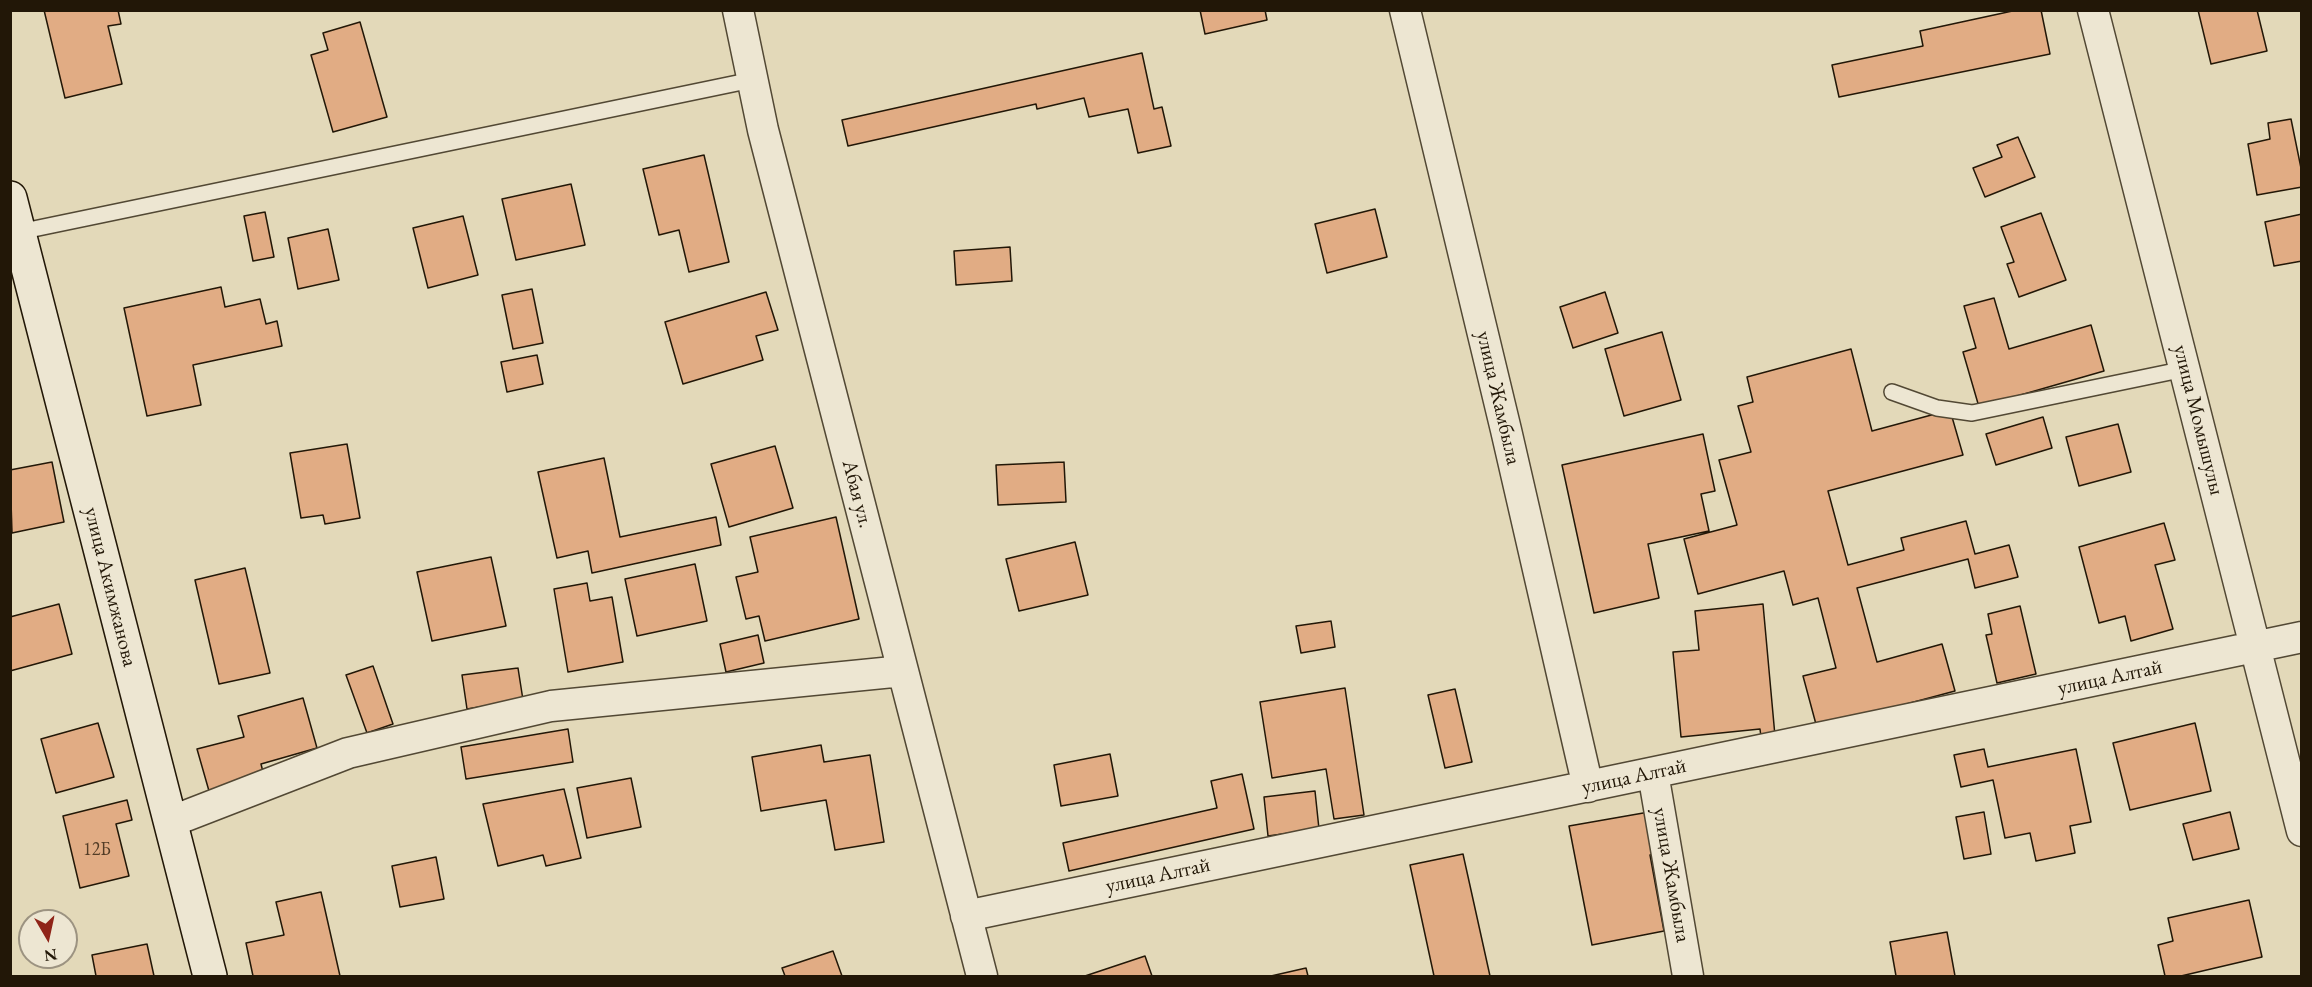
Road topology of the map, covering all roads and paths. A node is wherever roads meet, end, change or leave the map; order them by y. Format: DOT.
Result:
graph roads {
  1 [pos="738,10"];
  2 [pos="1405,10"];
  3 [pos="2093,10"];
  4 [pos="752,80"];
  5 [pos="10,198"];
  6 [pos="19,232"];
  7 [pos="2185,369"];
  8 [pos="1892,392"];
  9 [pos="2301,637"];
  10 [pos="2256,647"];
  11 [pos="903,671"];
  12 [pos="1653,773"];
  13 [pos="1588,787"];
  14 [pos="170,822"];
  15 [pos="2301,831"];
  16 [pos="966,916"];
  17 [pos="210,976"];
  18 [pos="981,976"];
  19 [pos="1688,976"];
  1 -- 4 [label="street, Абая ул."];
  2 -- 13 [label="street, улица Жамбыла"];
  3 -- 7 [label="street, улица Момышулы"];
  4 -- 6 [label="lane"];
  4 -- 11 [label="street, Абая ул."];
  5 -- 6 [label="street, улица Акимжанова"];
  6 -- 14 [label="street, улица Акимжанова"];
  7 -- 8 [label="lane"];
  7 -- 10 [label="street, улица Момышулы"];
  9 -- 10 [label="street, улица Алтай"];
  10 -- 12 [label="street, улица Алтай"];
  10 -- 15 [label="street, улица Момышулы"];
  11 -- 14 [label="street"];
  11 -- 16 [label="street, Абая ул."];
  12 -- 13 [label="street, улица Алтай"];
  12 -- 19 [label="street, улица Жамбыла"];
  13 -- 16 [label="street, улица Алтай"];
  14 -- 17 [label="street, улица Акимжанова"];
  16 -- 18 [label="street, Абая ул."];
}
